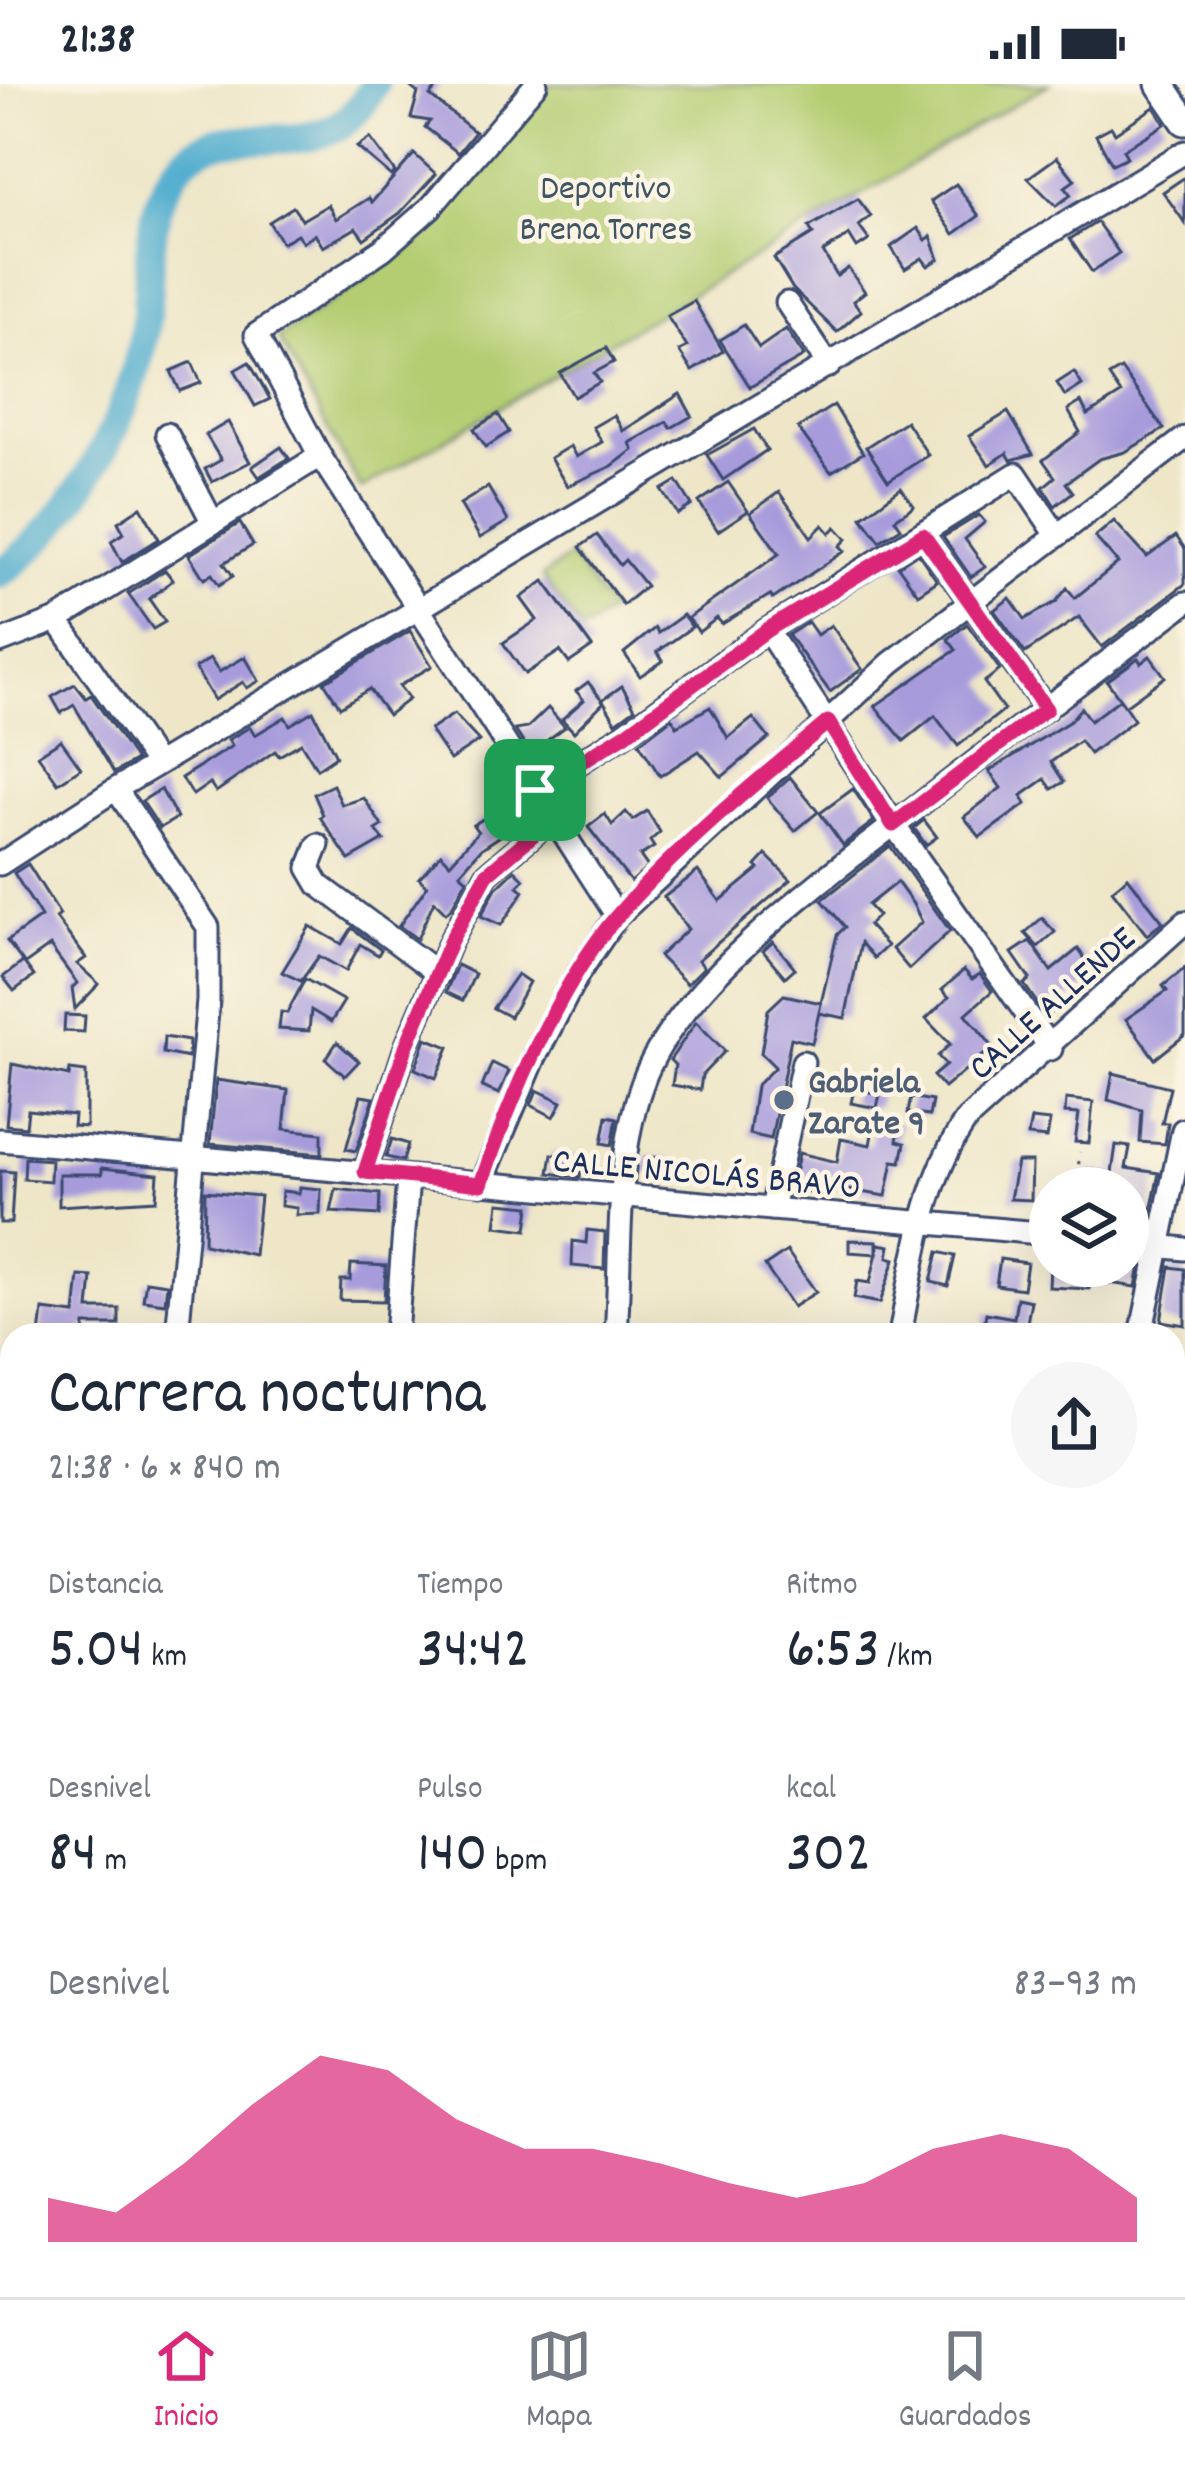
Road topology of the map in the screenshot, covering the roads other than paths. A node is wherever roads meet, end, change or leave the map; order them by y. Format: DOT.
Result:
graph roads {
  1 [pos="536,84"];
  2 [pos="1160,84"];
  3 [pos="1185,121"];
  4 [pos="1185,152"];
  5 [pos="788,303"];
  6 [pos="829,366"];
  7 [pos="167,434"];
  8 [pos="1185,438"];
  9 [pos="320,456"];
  10 [pos="213,523"];
  11 [pos="923,535"];
  12 [pos="1057,535"];
  13 [pos="970,601"];
  14 [pos="1185,603"];
  15 [pos="420,607"];
  16 [pos="57,620"];
  17 [pos="767,630"];
  18 [pos="0,642"];
  19 [pos="1046,709"];
  20 [pos="828,722"];
  21 [pos="157,764"];
  22 [pos="116,789"];
  23 [pos="535,790"];
  24 [pos="553,818"];
  25 [pos="893,825"];
  26 [pos="317,845"];
  27 [pos="0,864"];
  28 [pos="617,916"];
  29 [pos="1185,922"];
  30 [pos="439,974"];
  31 [pos="1051,1049"];
  32 [pos="803,1062"];
  33 [pos="1183,1130"];
  34 [pos="0,1140"];
  35 [pos="193,1157"];
  36 [pos="365,1172"];
  37 [pos="408,1178"];
  38 [pos="481,1184"];
  39 [pos="626,1200"];
  40 [pos="772,1209"];
  41 [pos="922,1223"];
  42 [pos="1029,1232"];
  43 [pos="1149,1245"];
  44 [pos="1162,1247"];
  45 [pos="1185,1249"];
  46 [pos="179,1323"];
  47 [pos="397,1323"];
  48 [pos="617,1323"];
  49 [pos="902,1323"];
  50 [pos="1144,1323"];
  1 -- 9 [label="street"];
  2 -- 3 [label="main road"];
  4 -- 6 [label="street"];
  5 -- 6 [label="street"];
  6 -- 15 [label="street"];
  7 -- 10 [label="street"];
  8 -- 12 [label="street"];
  9 -- 10 [label="street"];
  9 -- 15 [label="street"];
  10 -- 16 [label="street"];
  11 -- 12 [label="street"];
  11 -- 13 [label="street"];
  11 -- 17 [label="street"];
  12 -- 13 [label="street"];
  13 -- 19 [label="street"];
  13 -- 20 [label="street"];
  14 -- 19 [label="street"];
  15 -- 21 [label="street"];
  15 -- 23 [label="street"];
  16 -- 18 [label="street"];
  16 -- 21 [label="street"];
  17 -- 20 [label="street"];
  17 -- 23 [label="street"];
  19 -- 25 [label="street"];
  20 -- 25 [label="street"];
  20 -- 28 [label="street"];
  21 -- 22 [label="street"];
  22 -- 27 [label="street"];
  22 -- 35 [label="street"];
  23 -- 24 [label="street"];
  24 -- 28 [label="street"];
  24 -- 30 [label="street"];
  25 -- 31 [label="street"];
  25 -- 39 [label="street"];
  26 -- 30 [label="street"];
  28 -- 38 [label="street"];
  29 -- 31 [label="street, CALLE ALLENDE"];
  30 -- 36 [label="street"];
  31 -- 41 [label="street, CALLE ALLENDE"];
  32 -- 40 [label="street"];
  33 -- 44 [label="street"];
  34 -- 35 [label="street, CALLE NICOLÁS BRAVO"];
  35 -- 36 [label="street, CALLE NICOLÁS BRAVO"];
  35 -- 46 [label="street"];
  36 -- 37 [label="street, CALLE NICOLÁS BRAVO"];
  37 -- 38 [label="street, CALLE NICOLÁS BRAVO"];
  37 -- 47 [label="street"];
  38 -- 39 [label="street, CALLE NICOLÁS BRAVO"];
  39 -- 40 [label="street, CALLE NICOLÁS BRAVO"];
  39 -- 48 [label="street"];
  40 -- 41 [label="street, CALLE NICOLÁS BRAVO"];
  41 -- 42 [label="street, CALLE NICOLÁS BRAVO"];
  41 -- 49 [label="street, CALLE ALLENDE"];
  43 -- 44 [label="street"];
  44 -- 45 [label="street"];
  44 -- 50 [label="street"];
}
